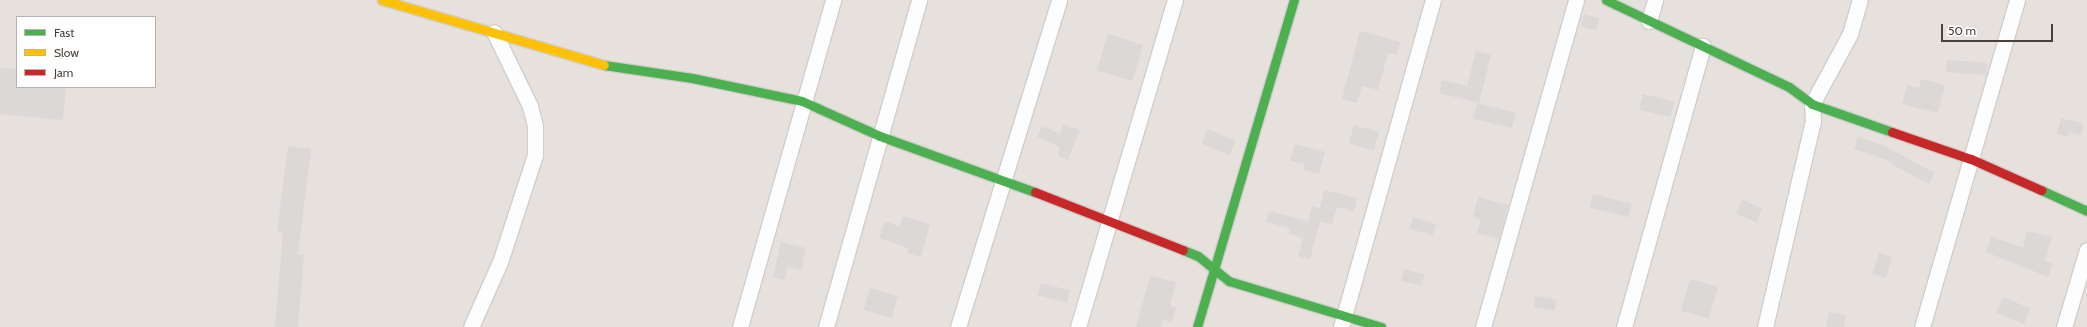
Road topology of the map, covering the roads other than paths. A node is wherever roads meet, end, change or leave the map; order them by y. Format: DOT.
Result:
graph roads {
  1 [pos="382,0"];
  2 [pos="833,0"];
  3 [pos="919,0"];
  4 [pos="1059,0"];
  5 [pos="1175,0"];
  6 [pos="1294,0"];
  7 [pos="1433,0"];
  8 [pos="1576,0"];
  9 [pos="1606,0"];
  10 [pos="1655,0"];
  11 [pos="1860,0"];
  12 [pos="2017,0"];
  13 [pos="1649,21"];
  14 [pos="494,32"];
  15 [pos="1703,46"];
  16 [pos="802,101"];
  17 [pos="1812,104"];
  18 [pos="880,136"];
  19 [pos="1971,159"];
  20 [pos="1003,179"];
  21 [pos="2087,211"];
  22 [pos="1110,220"];
  23 [pos="2087,250"];
  24 [pos="1214,268"];
  25 [pos="1343,321"];
  26 [pos="471,327"];
  27 [pos="740,327"];
  28 [pos="826,327"];
  29 [pos="958,327"];
  30 [pos="1078,327"];
  31 [pos="1197,327"];
  32 [pos="1381,327"];
  33 [pos="1483,327"];
  34 [pos="1624,327"];
  35 [pos="1765,327"];
  36 [pos="1922,327"];
  37 [pos="2064,327"];
  1 -- 14 [label="street"];
  2 -- 16 [label="street"];
  3 -- 18 [label="street"];
  4 -- 20 [label="street"];
  5 -- 22 [label="street"];
  6 -- 24 [label="street"];
  7 -- 25 [label="street"];
  8 -- 33 [label="street"];
  9 -- 13 [label="street"];
  10 -- 13 [label="street"];
  11 -- 17 [label="street"];
  12 -- 19 [label="street"];
  13 -- 15 [label="street"];
  14 -- 16 [label="street"];
  14 -- 26 [label="street"];
  15 -- 17 [label="street"];
  15 -- 34 [label="street"];
  16 -- 18 [label="street"];
  16 -- 27 [label="street"];
  17 -- 19 [label="street"];
  17 -- 35 [label="street"];
  18 -- 20 [label="street"];
  18 -- 28 [label="street"];
  19 -- 21 [label="street"];
  19 -- 36 [label="street"];
  20 -- 22 [label="street"];
  20 -- 29 [label="street"];
  22 -- 24 [label="street"];
  22 -- 30 [label="street"];
  23 -- 37 [label="street"];
  24 -- 25 [label="street"];
  24 -- 31 [label="street"];
  25 -- 32 [label="street"];
}
